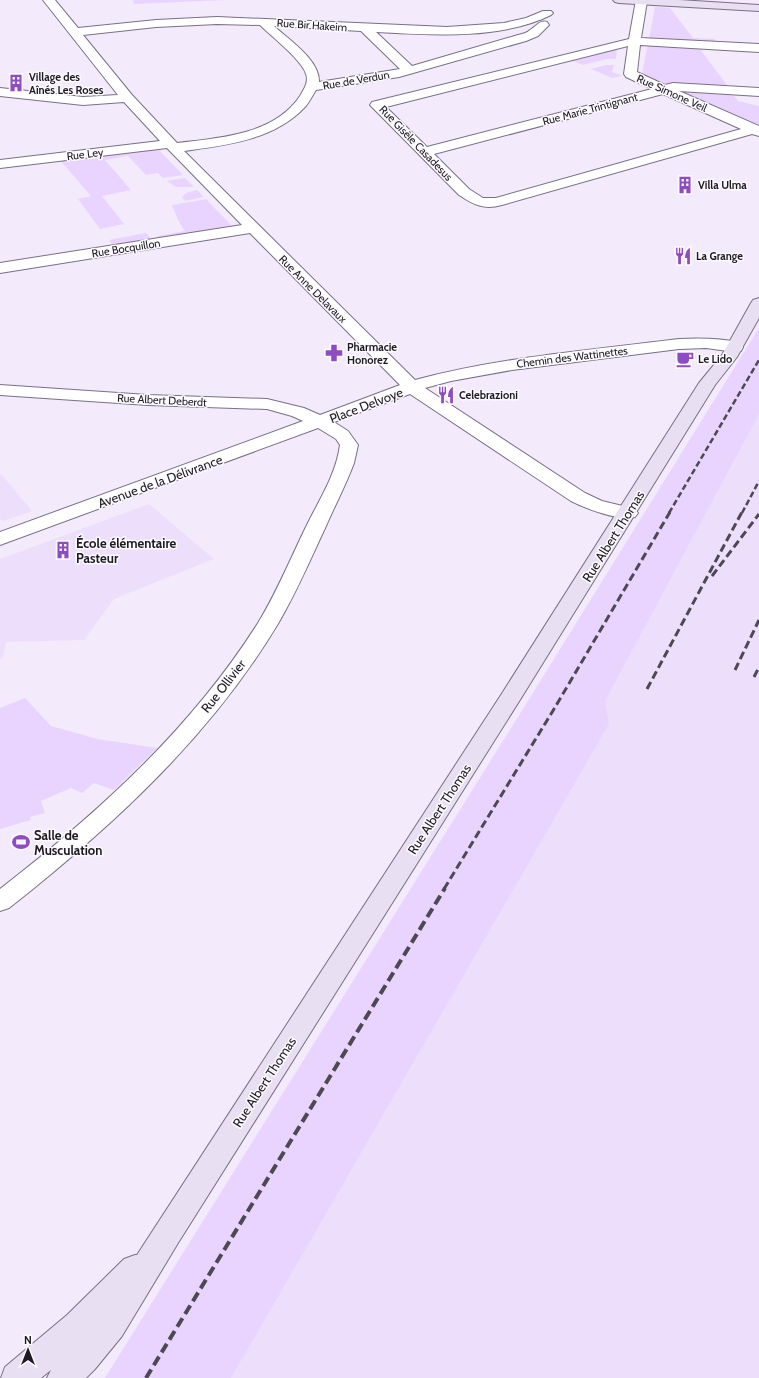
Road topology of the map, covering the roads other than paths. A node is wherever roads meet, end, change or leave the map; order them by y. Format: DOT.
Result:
graph roads {
  1 [pos="49,0"];
  2 [pos="551,0"];
  3 [pos="619,0"];
  4 [pos="641,1"];
  5 [pos="759,8"];
  6 [pos="547,13"];
  7 [pos="263,22"];
  8 [pos="505,26"];
  9 [pos="365,28"];
  10 [pos="74,32"];
  11 [pos="529,35"];
  12 [pos="635,40"];
  13 [pos="759,48"];
  14 [pos="409,70"];
  15 [pos="312,87"];
  16 [pos="665,89"];
  17 [pos="0,92"];
  18 [pos="759,92"];
  19 [pos="127,98"];
  20 [pos="756,130"];
  21 [pos="172,146"];
  22 [pos="424,152"];
  23 [pos="0,164"];
  24 [pos="252,228"];
  25 [pos="0,268"];
  26 [pos="759,302"];
  27 [pos="728,346"];
  28 [pos="412,387"];
  29 [pos="0,390"];
  30 [pos="321,422"];
  31 [pos="628,513"];
  32 [pos="0,539"];
  33 [pos="0,902"];
  34 [pos="167,1234"];
  35 [pos="17,1378"];
  36 [pos="63,1378"];
  1 -- 10 [label="street, Rue Anne Delavaux"];
  2 -- 6 [label="street, Rue de Verdun"];
  3 -- 4 [label="street"];
  4 -- 5 [label="street"];
  4 -- 12 [label="street, Rue Simone Veil"];
  6 -- 8 [label="street, Rue Bir Hakeim"];
  6 -- 11 [label="street, Rue de Verdun"];
  7 -- 9 [label="street, Rue Bir Hakeim"];
  7 -- 10 [label="street, Rue Bir Hakeim"];
  7 -- 15 [label="street"];
  8 -- 9 [label="street, Rue Bir Hakeim"];
  8 -- 11 [label="street"];
  9 -- 14 [label="street"];
  10 -- 19 [label="street, Rue Anne Delavaux"];
  11 -- 14 [label="street, Rue de Verdun"];
  12 -- 13 [label="street, Rue Gisèle Casadesus"];
  12 -- 16 [label="street, Rue Simone Veil"];
  12 -- 22 [label="street, Rue Gisèle Casadesus"];
  14 -- 15 [label="street, Rue de Verdun"];
  15 -- 21 [label="street, Rue de Verdun"];
  16 -- 18 [label="street, Rue Marie Trintignant"];
  16 -- 20 [label="street, Rue Simone Veil"];
  16 -- 22 [label="street, Rue Marie Trintignant"];
  17 -- 19 [label="street"];
  19 -- 21 [label="street, Rue Anne Delavaux"];
  20 -- 22 [label="street, Rue Gisèle Casadesus"];
  21 -- 23 [label="street, Rue Ley"];
  21 -- 24 [label="street, Rue Anne Delavaux"];
  24 -- 25 [label="street, Rue Bocquillon"];
  24 -- 28 [label="street, Rue Anne Delavaux"];
  26 -- 27 [label="street, Rue Albert Thomas"];
  27 -- 28 [label="street, Chemin des Wattinettes"];
  27 -- 31 [label="street, Rue Albert Thomas"];
  28 -- 30 [label="street, Place Delvoye"];
  28 -- 31 [label="street, Rue Anne Delavaux"];
  29 -- 30 [label="street, Rue Albert Deberdt"];
  30 -- 32 [label="street, Avenue de la Délivrance"];
  30 -- 33 [label="street, Rue Ollivier"];
  31 -- 34 [label="street, Rue Albert Thomas"];
  34 -- 35 [label="street, Rue Albert Thomas"];
  34 -- 36 [label="street, Rue Albert Thomas"];
}
